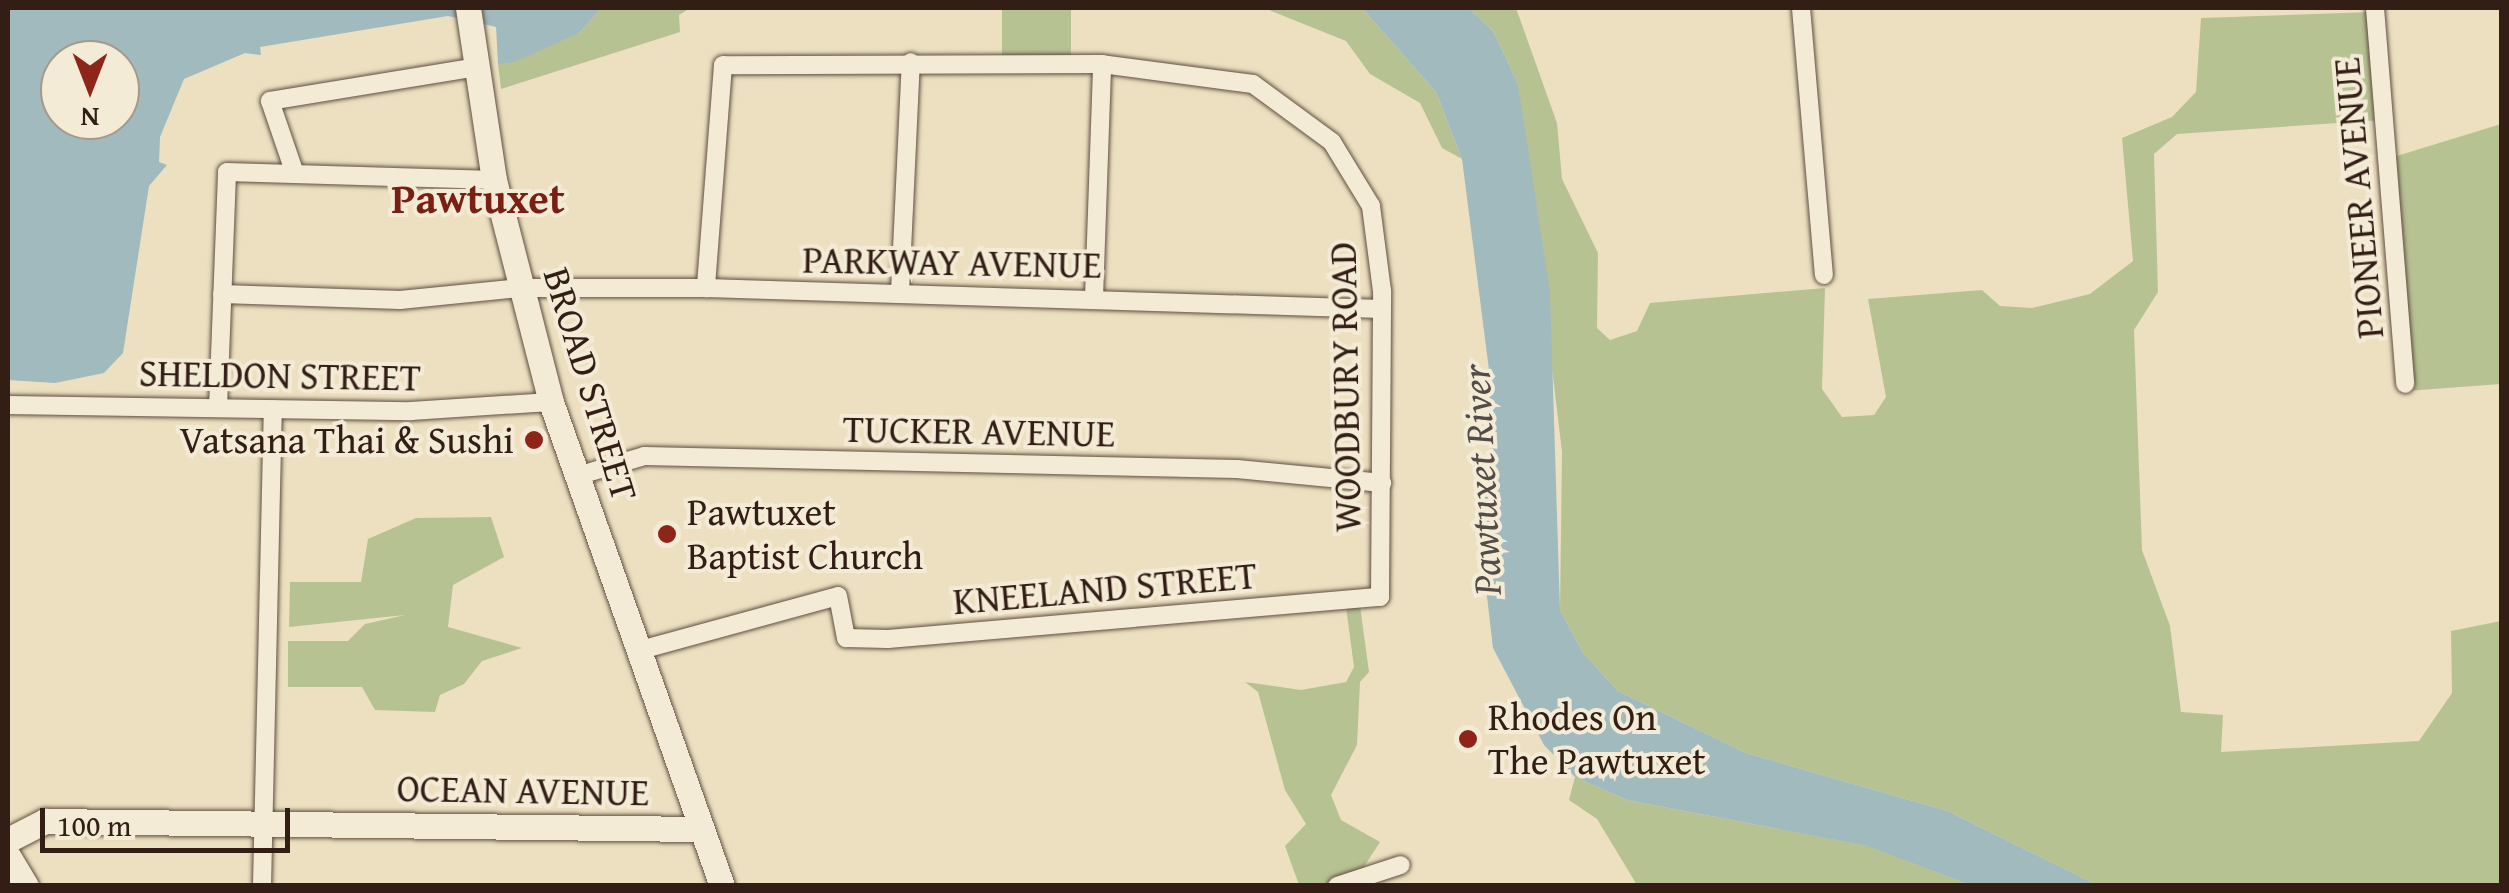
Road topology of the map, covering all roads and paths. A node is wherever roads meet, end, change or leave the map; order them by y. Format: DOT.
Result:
graph roads {
  1 [pos="468,8"];
  2 [pos="1801,8"];
  3 [pos="2376,8"];
  4 [pos="911,62"];
  5 [pos="1102,64"];
  6 [pos="472,66"];
  7 [pos="294,171"];
  8 [pos="494,180"];
  9 [pos="1824,276"];
  10 [pos="521,288"];
  11 [pos="706,288"];
  12 [pos="900,292"];
  13 [pos="222,294"];
  14 [pos="1094,298"];
  15 [pos="1382,310"];
  16 [pos="2405,384"];
  17 [pos="551,402"];
  18 [pos="8,405"];
  19 [pos="218,408"];
  20 [pos="273,410"];
  21 [pos="577,476"];
  22 [pos="1382,483"];
  23 [pos="1380,597"];
  24 [pos="637,651"];
  25 [pos="8,816"];
  26 [pos="45,821"];
  27 [pos="262,825"];
  28 [pos="700,830"];
  29 [pos="8,831"];
  30 [pos="8,840"];
  31 [pos="8,856"];
  32 [pos="1401,864"];
  33 [pos="8,878"];
  34 [pos="24,886"];
  35 [pos="262,886"];
  36 [pos="722,886"];
  37 [pos="1337,886"];
  1 -- 6 [label="main road, BROAD STREET"];
  2 -- 9 [label="street"];
  3 -- 16 [label="street, PIONEER AVENUE"];
  4 -- 5 [label="street, WOODBURY ROAD"];
  4 -- 11 [label="street, WOODBURY ROAD"];
  4 -- 12 [label="street"];
  5 -- 14 [label="street"];
  5 -- 15 [label="street, WOODBURY ROAD"];
  6 -- 7 [label="street"];
  6 -- 8 [label="main road, BROAD STREET"];
  7 -- 8 [label="street"];
  7 -- 13 [label="street"];
  8 -- 10 [label="main road, BROAD STREET"];
  10 -- 11 [label="street, PARKWAY AVENUE"];
  10 -- 13 [label="street, PARKWAY AVENUE"];
  10 -- 17 [label="main road, BROAD STREET"];
  11 -- 12 [label="street, PARKWAY AVENUE"];
  12 -- 14 [label="street, PARKWAY AVENUE"];
  13 -- 19 [label="street"];
  14 -- 15 [label="street, PARKWAY AVENUE"];
  15 -- 22 [label="street, WOODBURY ROAD"];
  17 -- 20 [label="street, SHELDON STREET"];
  17 -- 21 [label="main road, BROAD STREET"];
  18 -- 19 [label="street, SHELDON STREET"];
  19 -- 20 [label="street, SHELDON STREET"];
  20 -- 27 [label="street"];
  21 -- 22 [label="street, TUCKER AVENUE"];
  21 -- 24 [label="main road, BROAD STREET"];
  22 -- 23 [label="street, WOODBURY ROAD"];
  23 -- 24 [label="street, KNEELAND STREET"];
  24 -- 28 [label="main road, BROAD STREET"];
  25 -- 26 [label="main road, OCEAN AVENUE"];
  26 -- 27 [label="main road, OCEAN AVENUE"];
  26 -- 30 [label="main road, OCEAN AVENUE"];
  27 -- 28 [label="main road, OCEAN AVENUE"];
  27 -- 35 [label="street"];
  28 -- 36 [label="main road, BROAD STREET"];
  29 -- 30 [label="main road, OCEAN AVENUE"];
  31 -- 34 [label="main road"];
  32 -- 37 [label="street"];
  33 -- 34 [label="main road"];
}
